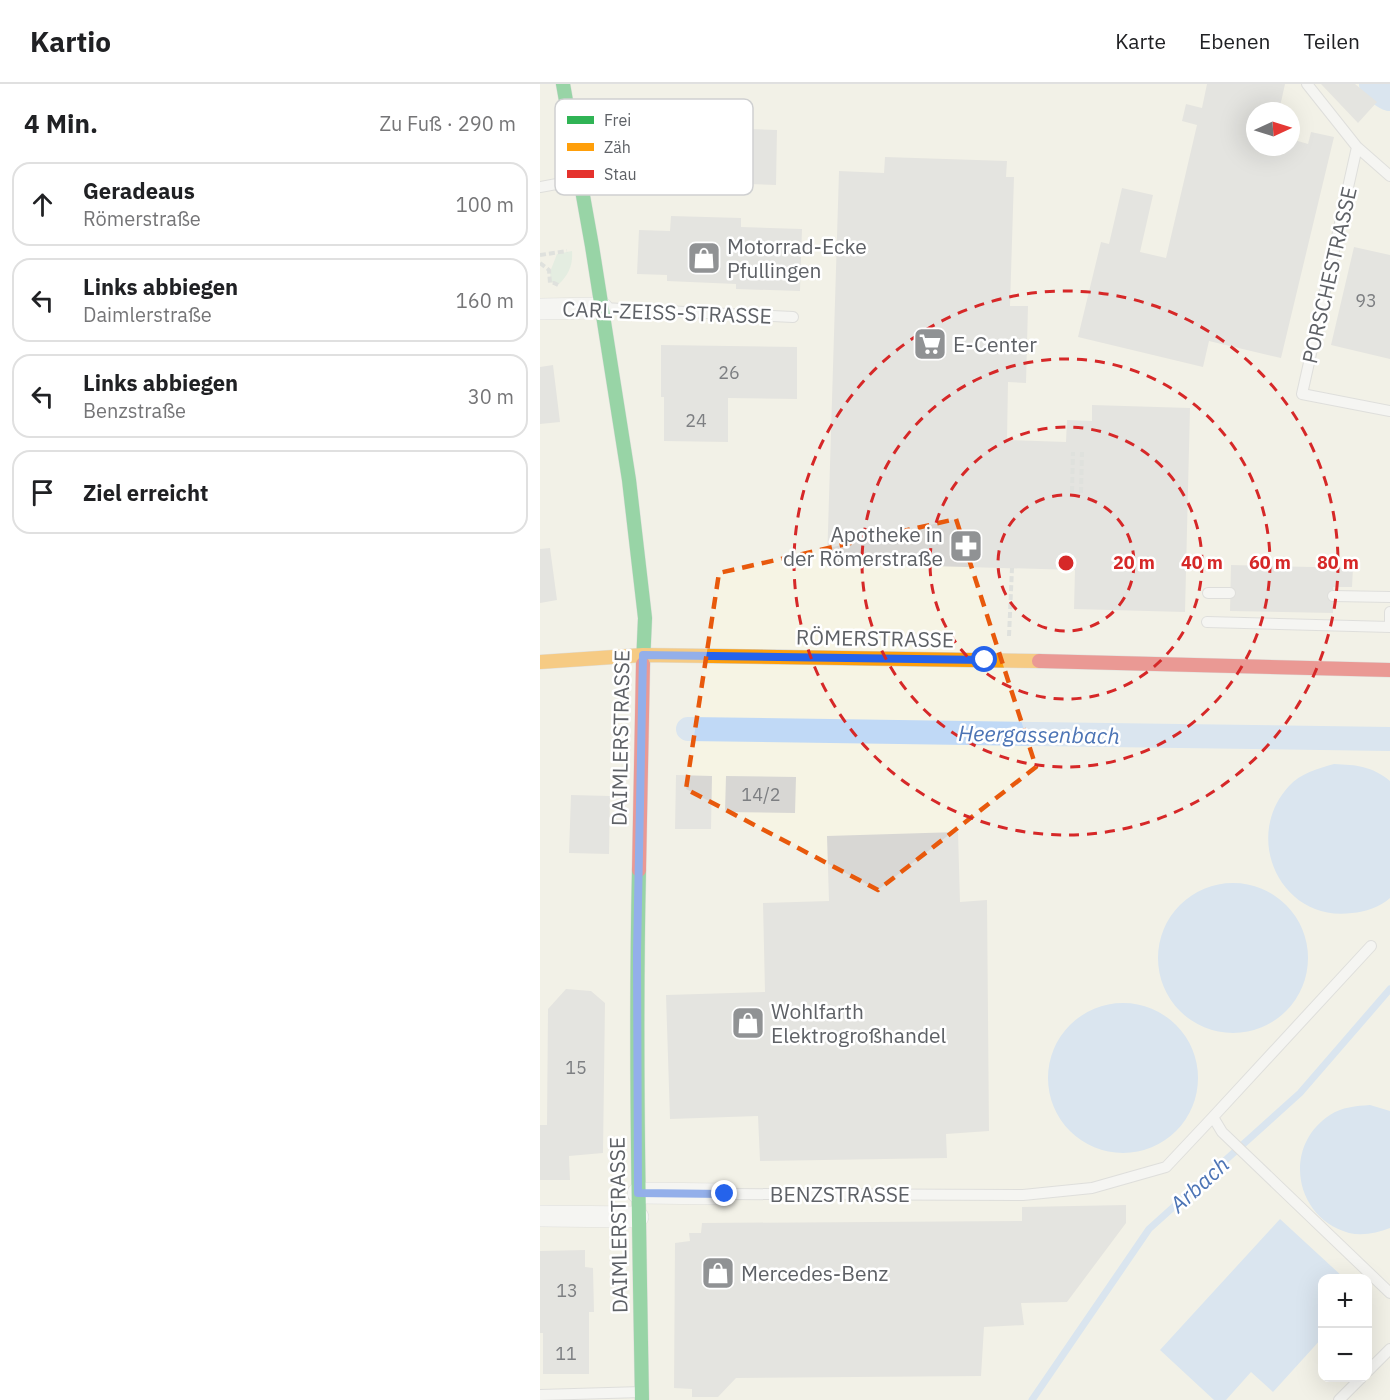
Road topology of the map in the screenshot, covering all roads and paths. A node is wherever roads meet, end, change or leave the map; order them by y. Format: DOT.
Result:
graph roads {
  1 [pos="1307,84"];
  2 [pos="1357,147"];
  3 [pos="1390,176"];
  4 [pos="555,184"];
  5 [pos="540,187"];
  6 [pos="583,195"];
  7 [pos="540,263"];
  8 [pos="560,286"];
  9 [pos="602,308"];
  10 [pos="540,309"];
  11 [pos="794,317"];
  12 [pos="1390,411"];
  13 [pos="1073,452"];
  14 [pos="1082,452"];
  15 [pos="1072,492"];
  16 [pos="1081,493"];
  17 [pos="1012,568"];
  18 [pos="1208,593"];
  19 [pos="1230,593"];
  20 [pos="1333,596"];
  21 [pos="1390,597"];
  22 [pos="1390,612"];
  23 [pos="1207,622"];
  24 [pos="1010,628"];
  25 [pos="643,655"];
  26 [pos="540,662"];
  27 [pos="1390,670"];
  28 [pos="1371,946"];
  29 [pos="1213,1118"];
  30 [pos="638,1193"];
  31 [pos="725,1194"];
  32 [pos="540,1216"];
  33 [pos="638,1217"];
  34 [pos="1390,1293"];
  35 [pos="1390,1349"];
  36 [pos="1372,1367"];
  37 [pos="1356,1382"];
  38 [pos="540,1395"];
  39 [pos="642,1396"];
  40 [pos="1339,1400"];
  1 -- 2 [label="lane"];
  2 -- 3 [label="lane"];
  2 -- 12 [label="lane, PORSCHESTRASSE"];
  4 -- 5 [label="lane"];
  6 -- 9 [label="street, DAIMLERSTRASSE"];
  7 -- 8 [label="path"];
  9 -- 10 [label="street, CARL-ZEISS-STRASSE"];
  9 -- 11 [label="lane, CARL-ZEISS-STRASSE"];
  9 -- 25 [label="street, DAIMLERSTRASSE"];
  13 -- 15 [label="path"];
  14 -- 16 [label="path"];
  17 -- 24 [label="path"];
  18 -- 19 [label="lane"];
  20 -- 21 [label="lane"];
  22 -- 23 [label="lane"];
  25 -- 26 [label="street, RÖMERSTRASSE"];
  25 -- 27 [label="street, RÖMERSTRASSE"];
  25 -- 30 [label="street, DAIMLERSTRASSE"];
  28 -- 29 [label="lane, BENZSTRASSE"];
  29 -- 31 [label="lane, BENZSTRASSE"];
  29 -- 34 [label="lane"];
  30 -- 31 [label="street, BENZSTRASSE"];
  30 -- 33 [label="street, DAIMLERSTRASSE"];
  32 -- 33 [label="street"];
  33 -- 39 [label="street, DAIMLERSTRASSE"];
  35 -- 36 [label="lane"];
  37 -- 40 [label="lane"];
  38 -- 39 [label="lane"];
}
